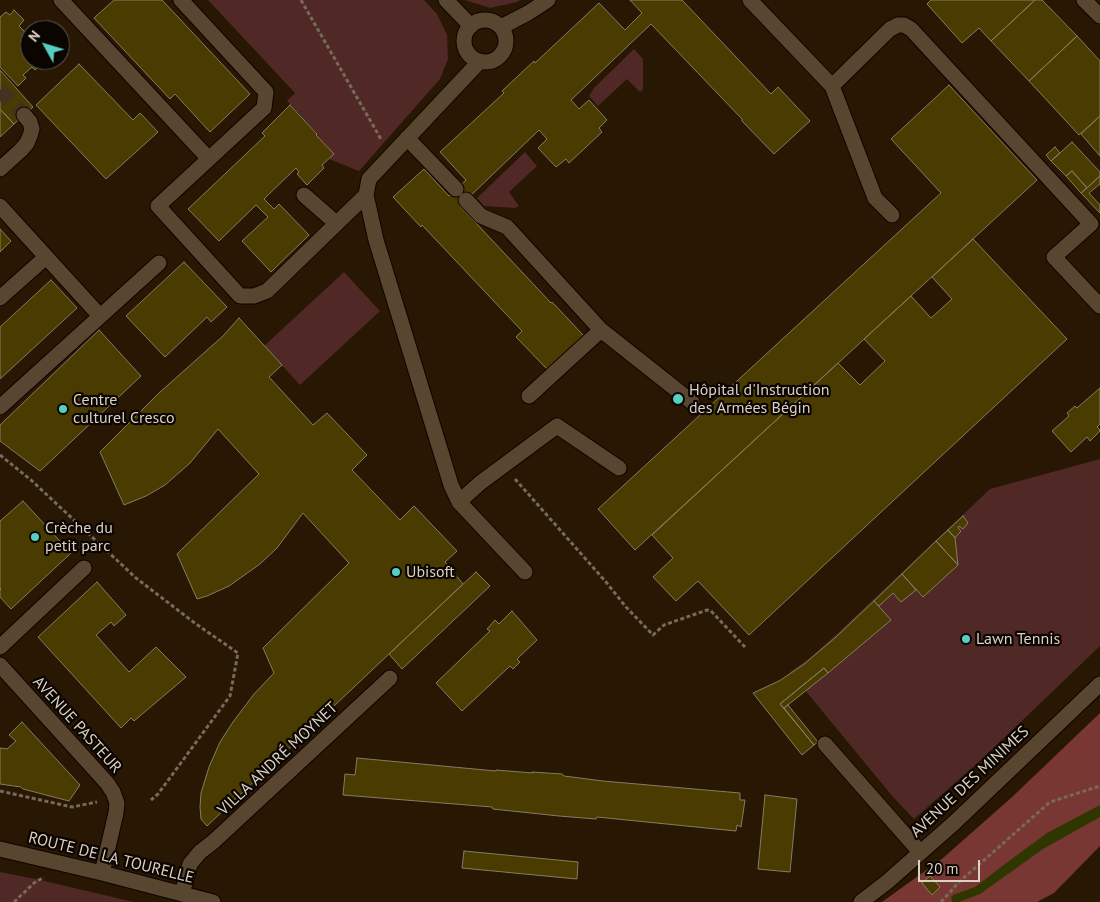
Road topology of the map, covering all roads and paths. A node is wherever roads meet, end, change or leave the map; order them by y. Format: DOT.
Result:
graph roads {
  1 [pos="61,0"];
  2 [pos="181,0"];
  3 [pos="301,0"];
  4 [pos="446,0"];
  5 [pos="548,0"];
  6 [pos="750,0"];
  7 [pos="1084,0"];
  8 [pos="1100,16"];
  9 [pos="471,26"];
  10 [pos="501,27"];
  11 [pos="480,61"];
  12 [pos="832,86"];
  13 [pos="24,115"];
  14 [pos="408,138"];
  15 [pos="383,143"];
  16 [pos="209,159"];
  17 [pos="0,169"];
  18 [pos="304,195"];
  19 [pos="366,195"];
  20 [pos="0,206"];
  21 [pos="892,215"];
  22 [pos="336,223"];
  23 [pos="46,256"];
  24 [pos="159,262"];
  25 [pos="0,298"];
  26 [pos="1100,306"];
  27 [pos="100,316"];
  28 [pos="601,330"];
  29 [pos="529,396"];
  30 [pos="692,402"];
  31 [pos="0,407"];
  32 [pos="0,455"];
  33 [pos="620,468"];
  34 [pos="510,474"];
  35 [pos="459,502"];
  36 [pos="84,568"];
  37 [pos="525,572"];
  38 [pos="0,647"];
  39 [pos="745,647"];
  40 [pos="1,669"];
  41 [pos="390,678"];
  42 [pos="1100,684"];
  43 [pos="825,744"];
  44 [pos="1100,786"];
  45 [pos="0,791"];
  46 [pos="151,800"];
  47 [pos="100,802"];
  48 [pos="0,848"];
  49 [pos="920,852"];
  50 [pos="102,873"];
  51 [pos="47,876"];
  52 [pos="182,894"];
  53 [pos="14,902"];
  54 [pos="213,902"];
  55 [pos="861,902"];
  56 [pos="940,902"];
  1 -- 16 [label="street"];
  2 -- 16 [label="street"];
  3 -- 15 [label="path"];
  4 -- 9 [label="street"];
  5 -- 10 [label="street"];
  6 -- 12 [label="street"];
  7 -- 8 [label="street"];
  9 -- 10 [label="street"];
  9 -- 11 [label="street"];
  10 -- 11 [label="street"];
  11 -- 14 [label="street"];
  12 -- 21 [label="street"];
  12 -- 26 [label="street"];
  13 -- 17 [label="street"];
  14 -- 19 [label="street"];
  14 -- 28 [label="street"];
  16 -- 22 [label="street"];
  18 -- 22 [label="street"];
  19 -- 22 [label="street"];
  19 -- 35 [label="street"];
  20 -- 23 [label="street"];
  23 -- 25 [label="street"];
  23 -- 27 [label="street"];
  24 -- 27 [label="street"];
  27 -- 31 [label="street"];
  28 -- 29 [label="street"];
  28 -- 30 [label="street"];
  32 -- 46 [label="path"];
  33 -- 35 [label="street"];
  34 -- 39 [label="path"];
  35 -- 37 [label="street"];
  36 -- 38 [label="street"];
  40 -- 50 [label="street, AVENUE PASTEUR"];
  41 -- 52 [label="street, VILLA ANDRÉ MOYNET"];
  42 -- 49 [label="street, AVENUE DES MINIMES"];
  43 -- 49 [label="street"];
  44 -- 56 [label="path"];
  45 -- 47 [label="path"];
  48 -- 50 [label="street, ROUTE DE LA TOURELLE"];
  49 -- 55 [label="street, AVENUE DES MINIMES"];
  50 -- 52 [label="street, ROUTE DE LA TOURELLE"];
  51 -- 53 [label="path"];
  52 -- 54 [label="street, ROUTE DE LA TOURELLE"];
}
